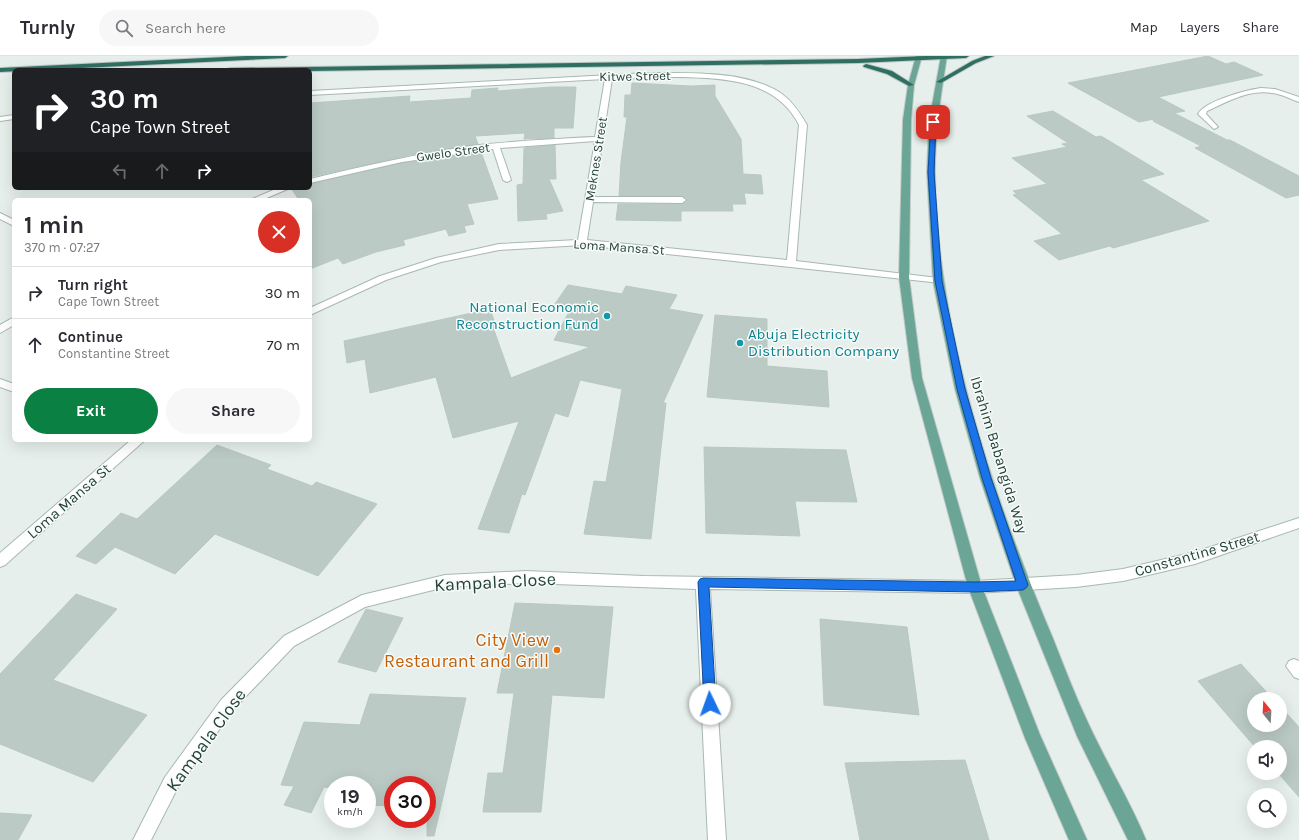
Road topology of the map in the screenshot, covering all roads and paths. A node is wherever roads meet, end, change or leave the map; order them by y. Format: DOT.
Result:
graph roads {
  1 [pos="285,56"];
  2 [pos="966,56"];
  3 [pos="992,56"];
  4 [pos="944,57"];
  5 [pos="919,58"];
  6 [pos="831,61"];
  7 [pos="43,68"];
  8 [pos="12,69"];
  9 [pos="312,69"];
  10 [pos="0,70"];
  11 [pos="609,77"];
  12 [pos="939,82"];
  13 [pos="911,85"];
  14 [pos="312,93"];
  15 [pos="1299,100"];
  16 [pos="12,117"];
  17 [pos="0,119"];
  18 [pos="1214,127"];
  19 [pos="599,139"];
  20 [pos="496,146"];
  21 [pos="507,180"];
  22 [pos="312,181"];
  23 [pos="281,190"];
  24 [pos="259,198"];
  25 [pos="590,198"];
  26 [pos="682,200"];
  27 [pos="0,216"];
  28 [pos="12,222"];
  29 [pos="582,242"];
  30 [pos="791,263"];
  31 [pos="904,277"];
  32 [pos="938,281"];
  33 [pos="312,311"];
  34 [pos="12,321"];
  35 [pos="0,330"];
  36 [pos="0,383"];
  37 [pos="12,387"];
  38 [pos="137,442"];
  39 [pos="1299,523"];
  40 [pos="0,561"];
  41 [pos="703,582"];
  42 [pos="1023,585"];
  43 [pos="975,587"];
  44 [pos="142,840"];
  45 [pos="717,840"];
  46 [pos="1078,840"];
  47 [pos="1137,840"];
  1 -- 7 [label="highway"];
  2 -- 4 [label="highway"];
  3 -- 12 [label="highway"];
  4 -- 5 [label="highway"];
  4 -- 12 [label="main road, Ibrahim Babangida Way"];
  5 -- 6 [label="highway"];
  5 -- 13 [label="main road"];
  6 -- 9 [label="highway"];
  6 -- 13 [label="highway"];
  8 -- 10 [label="highway"];
  11 -- 14 [label="street, Kitwe Street"];
  11 -- 19 [label="street, Meknes Street"];
  11 -- 30 [label="street, Kitwe Street"];
  12 -- 32 [label="main road, Ibrahim Babangida Way"];
  13 -- 31 [label="main road"];
  15 -- 18 [label="street"];
  16 -- 17 [label="street"];
  19 -- 20 [label="street, Gwelo Street"];
  19 -- 25 [label="street, Meknes Street"];
  20 -- 21 [label="street"];
  20 -- 22 [label="street, Gwelo Street"];
  23 -- 24 [label="street"];
  25 -- 26 [label="street"];
  25 -- 29 [label="street, Meknes Street"];
  27 -- 28 [label="street"];
  29 -- 30 [label="street, Loma Mansa St"];
  29 -- 33 [label="street, Loma Mansa St"];
  30 -- 31 [label="street, Loma Mansa St"];
  31 -- 32 [label="street, Loma Mansa St"];
  31 -- 43 [label="main road"];
  32 -- 42 [label="main road, Ibrahim Babangida Way"];
  34 -- 35 [label="street"];
  36 -- 37 [label="street"];
  38 -- 40 [label="street, Loma Mansa St"];
  39 -- 42 [label="street, Constantine Street"];
  41 -- 43 [label="street, Kampala Close"];
  41 -- 44 [label="street, Kampala Close"];
  41 -- 45 [label="street"];
  42 -- 43 [label="street, Constantine Street"];
  42 -- 47 [label="main road, Ibrahim Babangida Way"];
  43 -- 46 [label="main road"];
}
